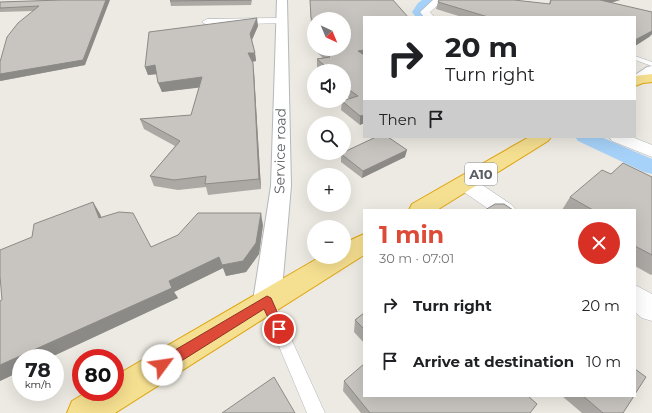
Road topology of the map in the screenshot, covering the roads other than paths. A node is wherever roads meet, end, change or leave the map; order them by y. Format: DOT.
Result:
graph roads {
  1 [pos="282,0"];
  2 [pos="438,0"];
  3 [pos="427,16"];
  4 [pos="207,22"];
  5 [pos="282,22"];
  6 [pos="636,58"];
  7 [pos="652,64"];
  8 [pos="652,70"];
  9 [pos="642,79"];
  10 [pos="540,138"];
  11 [pos="620,138"];
  12 [pos="652,152"];
  13 [pos="465,183"];
  14 [pos="422,209"];
  15 [pos="504,209"];
  16 [pos="363,244"];
  17 [pos="351,251"];
  18 [pos="329,264"];
  19 [pos="636,298"];
  20 [pos="267,301"];
  21 [pos="652,309"];
  22 [pos="84,413"];
  23 [pos="316,413"];
  1 -- 5 [label="street, Service road"];
  2 -- 3 [label="street"];
  4 -- 5 [label="street"];
  5 -- 20 [label="street, Service road"];
  6 -- 7 [label="lane"];
  8 -- 9 [label="street"];
  10 -- 13 [label="highway, A10"];
  11 -- 12 [label="street"];
  13 -- 14 [label="highway, A10"];
  13 -- 15 [label="street"];
  16 -- 17 [label="highway"];
  18 -- 20 [label="highway"];
  19 -- 21 [label="street"];
  20 -- 22 [label="highway"];
  20 -- 23 [label="lane"];
}
